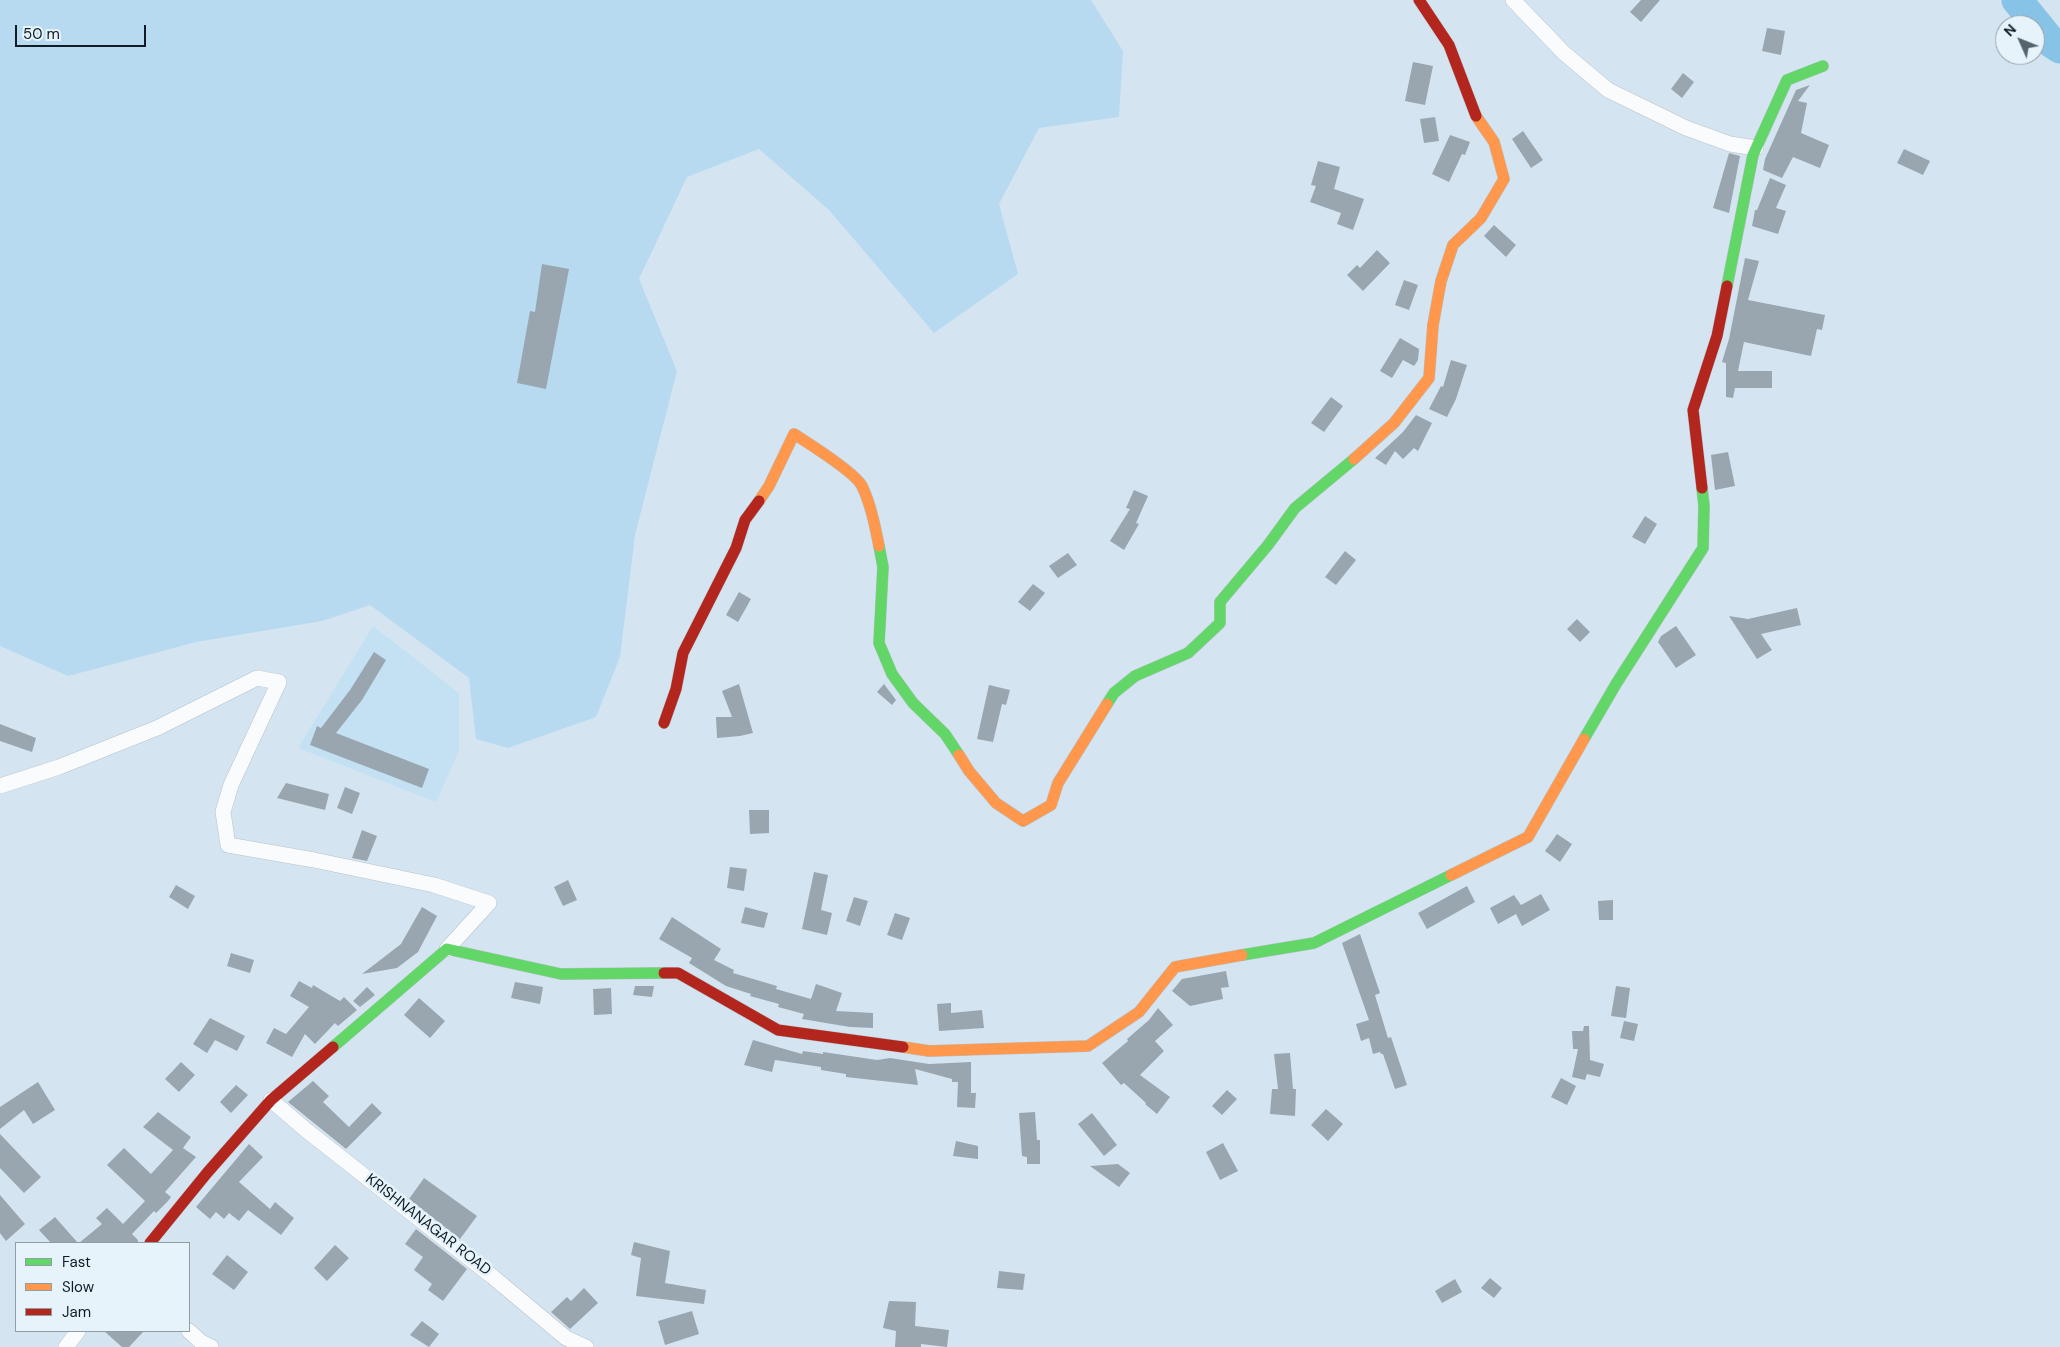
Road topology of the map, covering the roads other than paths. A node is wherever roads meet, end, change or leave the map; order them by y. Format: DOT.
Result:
graph roads {
  1 [pos="1419,0"];
  2 [pos="1516,2"];
  3 [pos="1823,66"];
  4 [pos="1756,148"];
  5 [pos="664,723"];
  6 [pos="0,786"];
  7 [pos="447,949"];
  8 [pos="271,1100"];
  9 [pos="151,1242"];
  10 [pos="190,1331"];
  11 [pos="77,1332"];
  12 [pos="562,1342"];
  13 [pos="66,1347"];
  14 [pos="211,1347"];
  15 [pos="586,1347"];
  1 -- 5 [label="street"];
  2 -- 4 [label="street"];
  3 -- 4 [label="street"];
  4 -- 7 [label="street"];
  6 -- 7 [label="street"];
  7 -- 8 [label="street"];
  8 -- 9 [label="street"];
  8 -- 12 [label="street, KRISHNANAGAR ROAD"];
  10 -- 14 [label="street"];
  11 -- 13 [label="street"];
  12 -- 15 [label="street, KRISHNANAGAR ROAD"];
}
